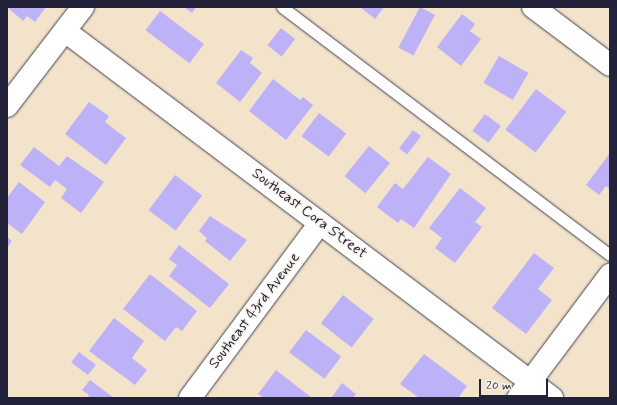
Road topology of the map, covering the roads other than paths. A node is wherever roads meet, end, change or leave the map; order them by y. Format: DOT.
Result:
graph roads {
  1 [pos="84,7"];
  2 [pos="282,7"];
  3 [pos="533,7"];
  4 [pos="65,31"];
  5 [pos="610,65"];
  6 [pos="7,106"];
  7 [pos="320,223"];
  8 [pos="610,255"];
  9 [pos="610,276"];
  10 [pos="524,390"];
  11 [pos="190,398"];
  12 [pos="552,398"];
  1 -- 4 [label="street"];
  2 -- 8 [label="lane"];
  3 -- 5 [label="street"];
  4 -- 6 [label="street"];
  4 -- 7 [label="street, Southeast Cora Street"];
  7 -- 10 [label="street, Southeast Cora Street"];
  7 -- 11 [label="street, Southeast 43rd Avenue"];
  9 -- 10 [label="street"];
  10 -- 12 [label="street, Southeast Cora Street"];
}
